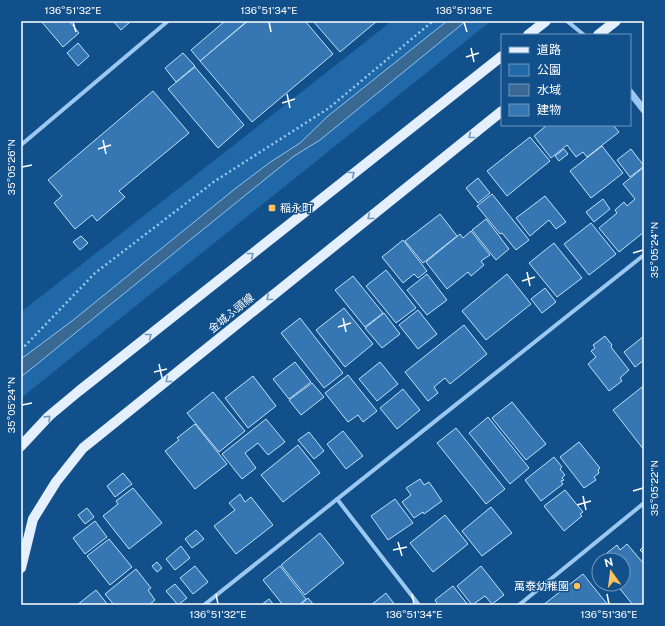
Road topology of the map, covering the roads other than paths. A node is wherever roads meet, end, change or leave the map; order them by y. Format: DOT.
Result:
graph roads {
  1 [pos="168,21"];
  2 [pos="546,21"];
  3 [pos="567,21"];
  4 [pos="616,21"];
  5 [pos="529,34"];
  6 [pos="583,34"];
  7 [pos="599,34"];
  8 [pos="501,57"];
  9 [pos="631,93"];
  10 [pos="644,110"];
  11 [pos="501,112"];
  12 [pos="21,145"];
  13 [pos="644,255"];
  14 [pos="21,446"];
  15 [pos="337,499"];
  16 [pos="644,503"];
  17 [pos="21,568"];
  18 [pos="204,605"];
  19 [pos="419,605"];
  20 [pos="519,605"];
  1 -- 12 [label="street"];
  2 -- 5 [label="main road"];
  3 -- 6 [label="street"];
  4 -- 7 [label="main road"];
  14 -- 8 [label="main road, one-way"];
  9 -- 10 [label="street"];
  11 -- 17 [label="main road, 金城ふ頭線, one-way"];
  13 -- 15 [label="street"];
  15 -- 18 [label="street"];
  15 -- 19 [label="street"];
  16 -- 20 [label="street"];
}
